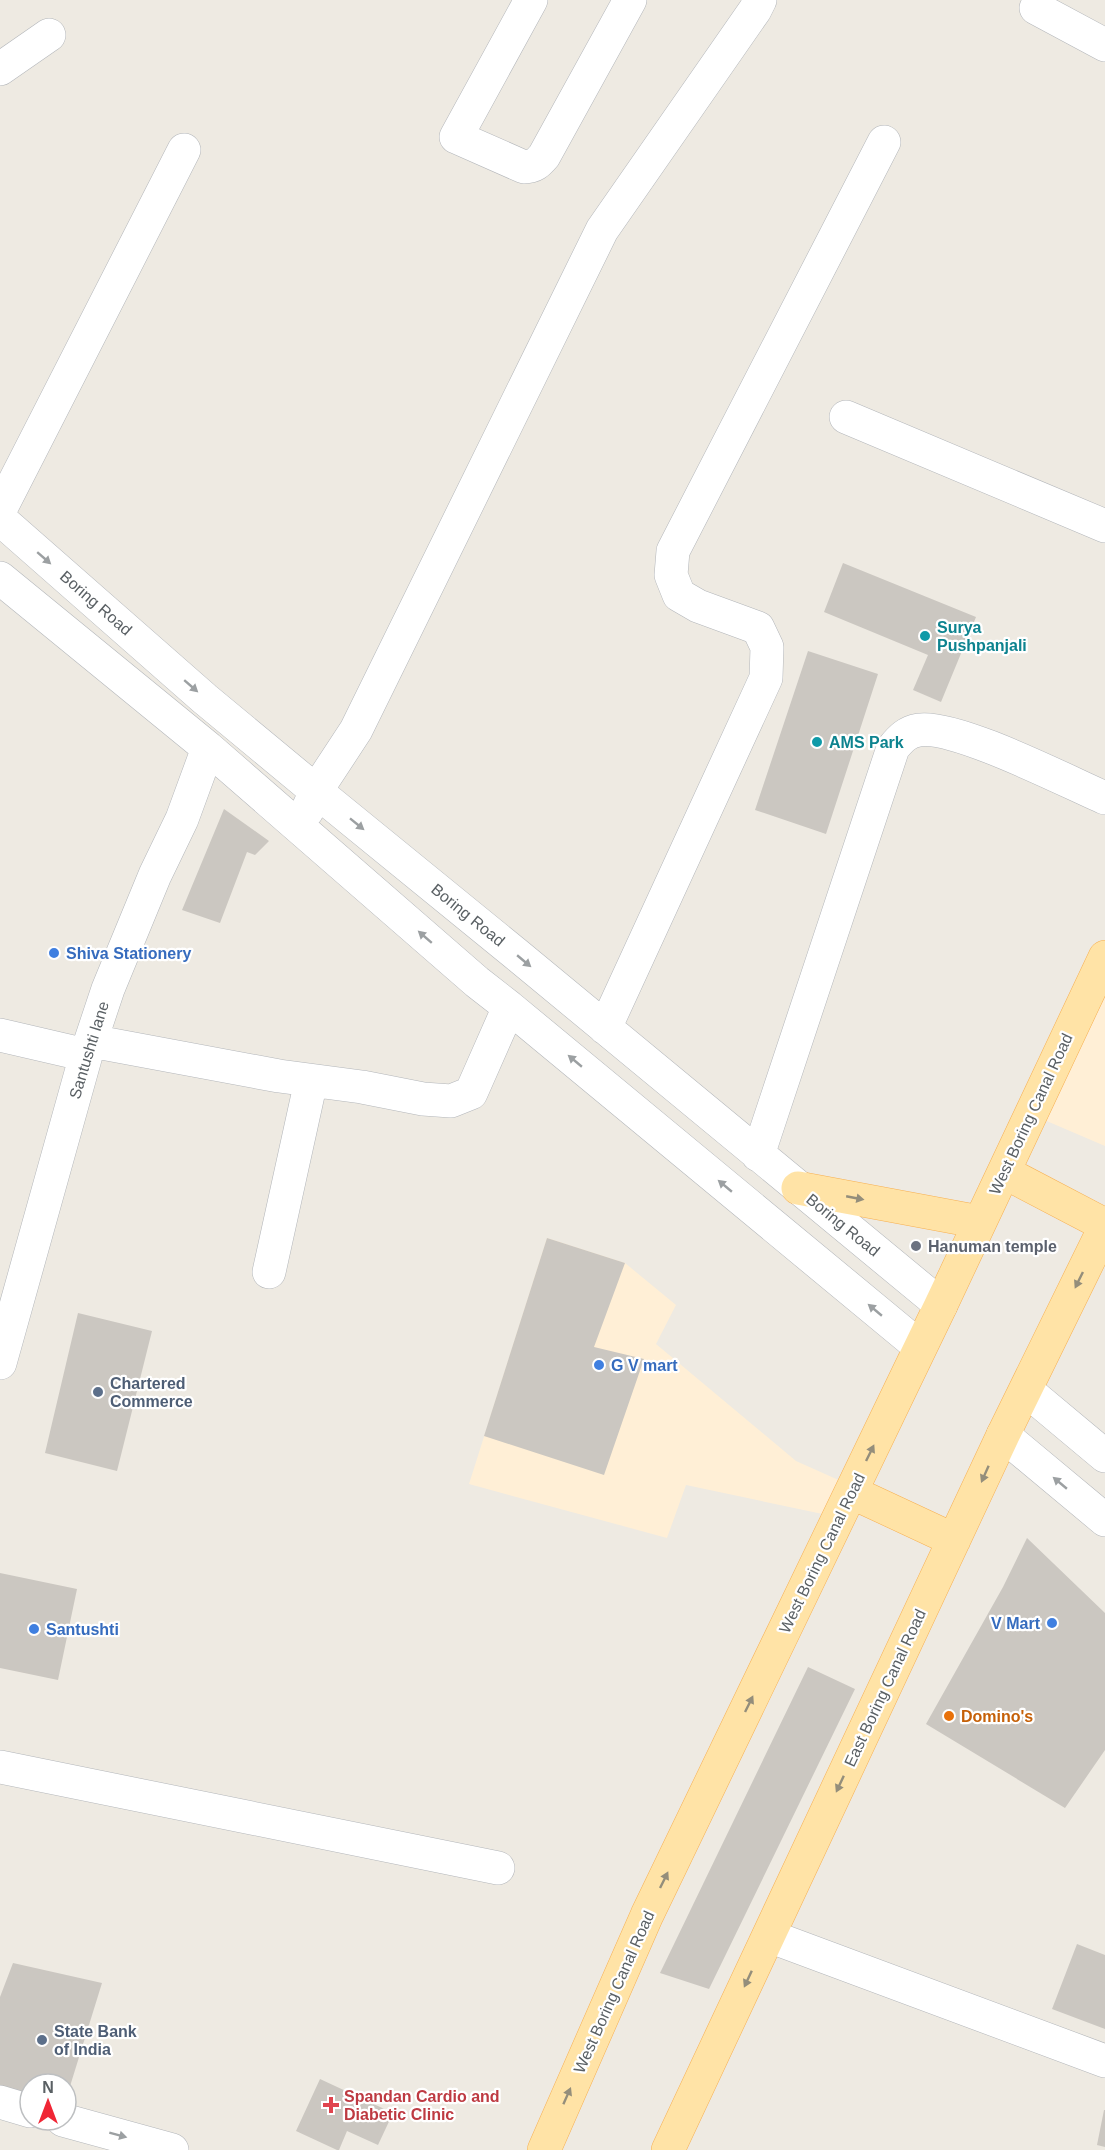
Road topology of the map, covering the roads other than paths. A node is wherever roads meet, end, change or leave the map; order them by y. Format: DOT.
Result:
graph roads {
  1 [pos="531,0"];
  2 [pos="630,0"];
  3 [pos="760,0"];
  4 [pos="1036,8"];
  5 [pos="49,35"];
  6 [pos="1105,45"];
  7 [pos="0,69"];
  8 [pos="884,142"];
  9 [pos="184,150"];
  10 [pos="846,417"];
  11 [pos="0,510"];
  12 [pos="0,519"];
  13 [pos="1105,526"];
  14 [pos="0,578"];
  15 [pos="208,748"];
  16 [pos="316,791"];
  17 [pos="1105,798"];
  18 [pos="299,829"];
  19 [pos="1105,957"];
  20 [pos="508,1006"];
  21 [pos="605,1028"];
  22 [pos="0,1035"];
  23 [pos="88,1048"];
  24 [pos="311,1081"];
  25 [pos="758,1155"];
  26 [pos="1004,1172"];
  27 [pos="798,1188"];
  28 [pos="980,1222"];
  29 [pos="1105,1226"];
  30 [pos="269,1272"];
  31 [pos="941,1305"];
  32 [pos="920,1347"];
  33 [pos="0,1363"];
  34 [pos="1026,1390"];
  35 [pos="1003,1435"];
  36 [pos="1105,1456"];
  37 [pos="851,1492"];
  38 [pos="1105,1520"];
  39 [pos="954,1540"];
  40 [pos="0,1767"];
  41 [pos="498,1868"];
  42 [pos="769,1936"];
  43 [pos="1105,2061"];
  44 [pos="0,2102"];
  45 [pos="18,2107"];
  46 [pos="78,2124"];
  47 [pos="172,2150"];
  48 [pos="544,2150"];
  49 [pos="668,2150"];
  1 -- 2 [label="street"];
  3 -- 16 [label="street"];
  4 -- 6 [label="street"];
  5 -- 7 [label="street"];
  8 -- 21 [label="street"];
  9 -- 11 [label="street"];
  10 -- 13 [label="street"];
  12 -- 16 [label="street, Boring Road, one-way"];
  14 -- 15 [label="street"];
  15 -- 18 [label="street"];
  15 -- 23 [label="street, Santushti lane"];
  16 -- 18 [label="street"];
  16 -- 21 [label="street, Boring Road, one-way"];
  17 -- 25 [label="street"];
  20 -- 18 [label="street, one-way"];
  19 -- 26 [label="main road, West Boring Canal Road"];
  20 -- 24 [label="street"];
  32 -- 20 [label="street, one-way"];
  21 -- 25 [label="street, Boring Road"];
  22 -- 23 [label="street"];
  23 -- 24 [label="street"];
  23 -- 33 [label="street, Santushti lane"];
  24 -- 30 [label="street"];
  25 -- 27 [label="street, Boring Road"];
  26 -- 28 [label="main road, West Boring Canal Road"];
  26 -- 29 [label="main road"];
  27 -- 28 [label="main road, one-way"];
  27 -- 31 [label="street, Boring Road"];
  28 -- 31 [label="main road, West Boring Canal Road"];
  29 -- 34 [label="main road, East Boring Canal Road, one-way"];
  31 -- 32 [label="main road, West Boring Canal Road"];
  37 -- 32 [label="main road, West Boring Canal Road, one-way"];
  34 -- 35 [label="main road, East Boring Canal Road"];
  34 -- 36 [label="street"];
  38 -- 35 [label="street, one-way"];
  35 -- 39 [label="main road, East Boring Canal Road, one-way"];
  37 -- 39 [label="main road"];
  48 -- 37 [label="main road, West Boring Canal Road, one-way"];
  39 -- 42 [label="main road, East Boring Canal Road, one-way"];
  40 -- 41 [label="street"];
  42 -- 43 [label="street"];
  42 -- 49 [label="main road, East Boring Canal Road, one-way"];
  44 -- 45 [label="street"];
  46 -- 47 [label="street, one-way"];
}
